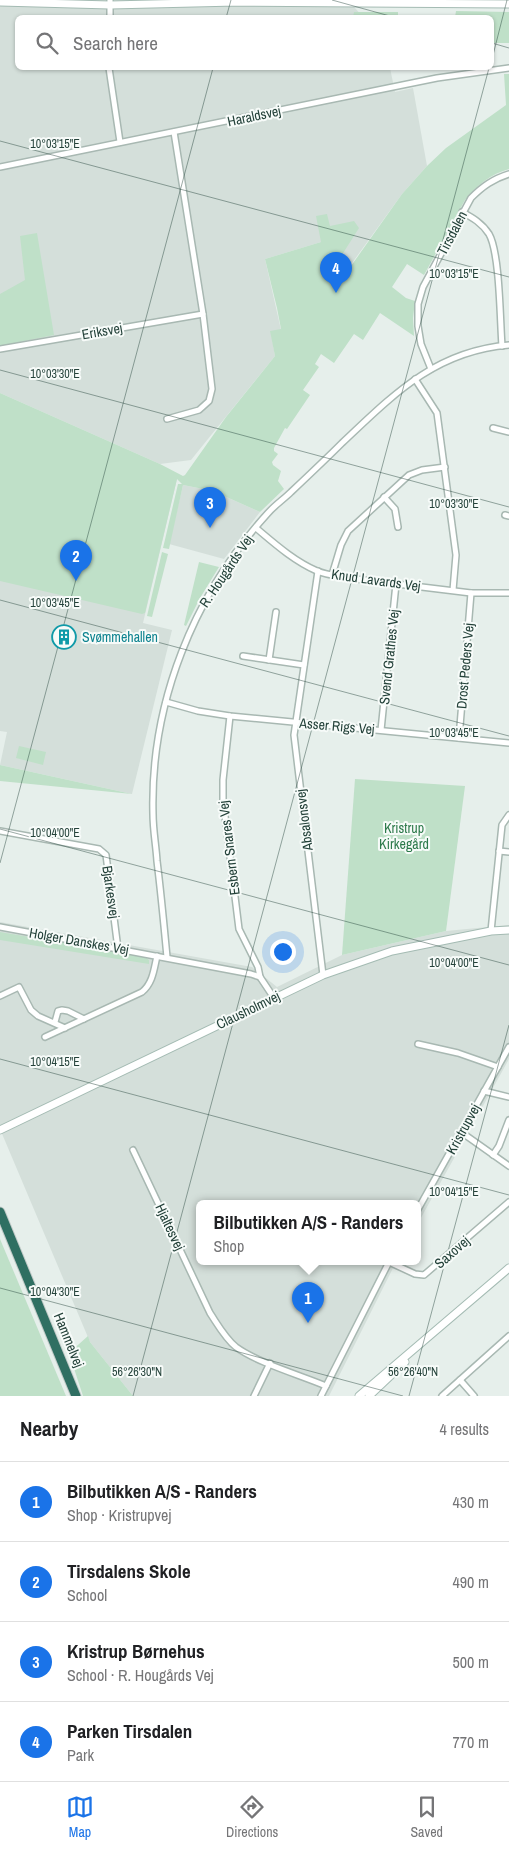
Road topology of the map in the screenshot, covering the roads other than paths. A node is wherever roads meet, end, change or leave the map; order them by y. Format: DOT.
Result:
graph roads {
  1 [pos="293,1"];
  2 [pos="0,2"];
  3 [pos="110,2"];
  4 [pos="416,2"];
  5 [pos="509,4"];
  6 [pos="110,15"];
  7 [pos="509,68"];
  8 [pos="109,70"];
  9 [pos="174,132"];
  10 [pos="120,142"];
  11 [pos="0,167"];
  12 [pos="509,174"];
  13 [pos="462,212"];
  14 [pos="203,314"];
  15 [pos="509,345"];
  16 [pos="502,346"];
  17 [pos="0,349"];
  18 [pos="431,368"];
  19 [pos="415,380"];
  20 [pos="167,419"];
  21 [pos="493,428"];
  22 [pos="509,432"];
  23 [pos="444,467"];
  24 [pos="384,497"];
  25 [pos="398,527"];
  26 [pos="256,528"];
  27 [pos="318,571"];
  28 [pos="332,575"];
  29 [pos="396,584"];
  30 [pos="453,590"];
  31 [pos="471,592"];
  32 [pos="509,593"];
  33 [pos="276,612"];
  34 [pos="242,656"];
  35 [pos="269,660"];
  36 [pos="304,665"];
  37 [pos="166,702"];
  38 [pos="230,716"];
  39 [pos="295,722"];
  40 [pos="381,730"];
  41 [pos="458,738"];
  42 [pos="509,743"];
  43 [pos="509,815"];
  44 [pos="0,831"];
  45 [pos="499,851"];
  46 [pos="509,852"];
  47 [pos="0,927"];
  48 [pos="509,930"];
  49 [pos="491,931"];
  50 [pos="118,949"];
  51 [pos="157,956"];
  52 [pos="167,957"];
  53 [pos="323,975"];
  54 [pos="260,977"];
  55 [pos="0,996"];
  56 [pos="274,998"];
  57 [pos="84,1019"];
  58 [pos="56,1022"];
  59 [pos="65,1028"];
  60 [pos="45,1037"];
  61 [pos="418,1044"];
  62 [pos="509,1047"];
  63 [pos="498,1067"];
  64 [pos="484,1091"];
  65 [pos="509,1097"];
  66 [pos="509,1120"];
  67 [pos="0,1130"];
  68 [pos="461,1132"];
  69 [pos="133,1150"];
  70 [pos="494,1155"];
  71 [pos="509,1166"];
  72 [pos="509,1202"];
  73 [pos="421,1205"];
  74 [pos="0,1212"];
  75 [pos="387,1265"];
  76 [pos="396,1265"];
  77 [pos="509,1268"];
  78 [pos="448,1320"];
  79 [pos="509,1336"];
  80 [pos="270,1363"];
  81 [pos="460,1380"];
  82 [pos="326,1386"];
  83 [pos="76,1396"];
  84 [pos="254,1396"];
  85 [pos="321,1396"];
  86 [pos="358,1396"];
  87 [pos="369,1396"];
  88 [pos="442,1396"];
  89 [pos="474,1396"];
  1 -- 3 [label="street"];
  1 -- 4 [label="street"];
  2 -- 3 [label="street"];
  3 -- 6 [label="street"];
  4 -- 5 [label="street"];
  7 -- 9 [label="street, Haraldsvej"];
  8 -- 10 [label="street"];
  9 -- 10 [label="street, Haraldsvej"];
  9 -- 14 [label="street"];
  10 -- 11 [label="street, Haraldsvej"];
  12 -- 13 [label="street, Tirsdalen"];
  13 -- 16 [label="street"];
  13 -- 18 [label="street, Tirsdalen"];
  14 -- 17 [label="street, Eriksvej"];
  14 -- 20 [label="street"];
  15 -- 16 [label="street, R. Hougårds Vej"];
  16 -- 18 [label="street, R. Hougårds Vej"];
  18 -- 19 [label="street, R. Hougårds Vej"];
  19 -- 23 [label="street"];
  19 -- 26 [label="street, R. Hougårds Vej"];
  21 -- 22 [label="street"];
  23 -- 24 [label="street"];
  23 -- 30 [label="street"];
  24 -- 25 [label="street"];
  24 -- 28 [label="street"];
  26 -- 27 [label="street, Knud Lavards Vej"];
  26 -- 37 [label="street, R. Hougårds Vej"];
  27 -- 28 [label="street, Knud Lavards Vej"];
  27 -- 36 [label="street, Absalonsvej"];
  28 -- 29 [label="street, Knud Lavards Vej"];
  29 -- 30 [label="street, Knud Lavards Vej"];
  29 -- 40 [label="street, Svend Grathes Vej"];
  30 -- 31 [label="street, Knud Lavards Vej"];
  31 -- 32 [label="street, Knud Lavards Vej"];
  31 -- 41 [label="street, Drost Peders Vej"];
  33 -- 35 [label="street"];
  34 -- 35 [label="street"];
  35 -- 36 [label="street"];
  36 -- 39 [label="street, Absalonsvej"];
  37 -- 38 [label="street, Asser Rigs Vej"];
  37 -- 52 [label="street, R. Hougårds Vej"];
  38 -- 39 [label="street, Asser Rigs Vej"];
  38 -- 54 [label="street, Esbern Snares Vej"];
  39 -- 40 [label="street, Asser Rigs Vej"];
  39 -- 53 [label="street, Absalonsvej"];
  40 -- 41 [label="street, Asser Rigs Vej"];
  41 -- 42 [label="street, Asser Rigs Vej"];
  43 -- 45 [label="street"];
  44 -- 50 [label="street, Bjarkesvej"];
  45 -- 46 [label="street"];
  45 -- 49 [label="street"];
  47 -- 50 [label="street, Holger Danskes Vej"];
  48 -- 49 [label="street, Clausholmvej"];
  49 -- 53 [label="street, Clausholmvej"];
  50 -- 51 [label="street, Holger Danskes Vej"];
  51 -- 52 [label="street, Holger Danskes Vej"];
  51 -- 57 [label="street"];
  52 -- 54 [label="street, Holger Danskes Vej"];
  53 -- 56 [label="street, Clausholmvej"];
  54 -- 56 [label="street"];
  55 -- 58 [label="street"];
  56 -- 67 [label="street, Clausholmvej"];
  57 -- 58 [label="street"];
  57 -- 59 [label="street"];
  58 -- 59 [label="street"];
  59 -- 60 [label="street"];
  61 -- 63 [label="street"];
  62 -- 63 [label="street, Kristrupvej"];
  63 -- 64 [label="street, Kristrupvej"];
  64 -- 65 [label="street"];
  64 -- 68 [label="street, Kristrupvej"];
  66 -- 70 [label="street"];
  68 -- 70 [label="street"];
  68 -- 73 [label="street, Kristrupvej"];
  69 -- 80 [label="street, Hjaltesvej"];
  70 -- 71 [label="street"];
  72 -- 76 [label="street, Saxovej"];
  74 -- 83 [label="highway, Hammelvej"];
  75 -- 82 [label="street"];
  77 -- 78 [label="street"];
  78 -- 86 [label="street"];
  78 -- 87 [label="street"];
  79 -- 81 [label="street"];
  80 -- 82 [label="street, Hjaltesvej"];
  80 -- 84 [label="street"];
  81 -- 88 [label="street"];
  81 -- 89 [label="street"];
  82 -- 85 [label="street"];
}
